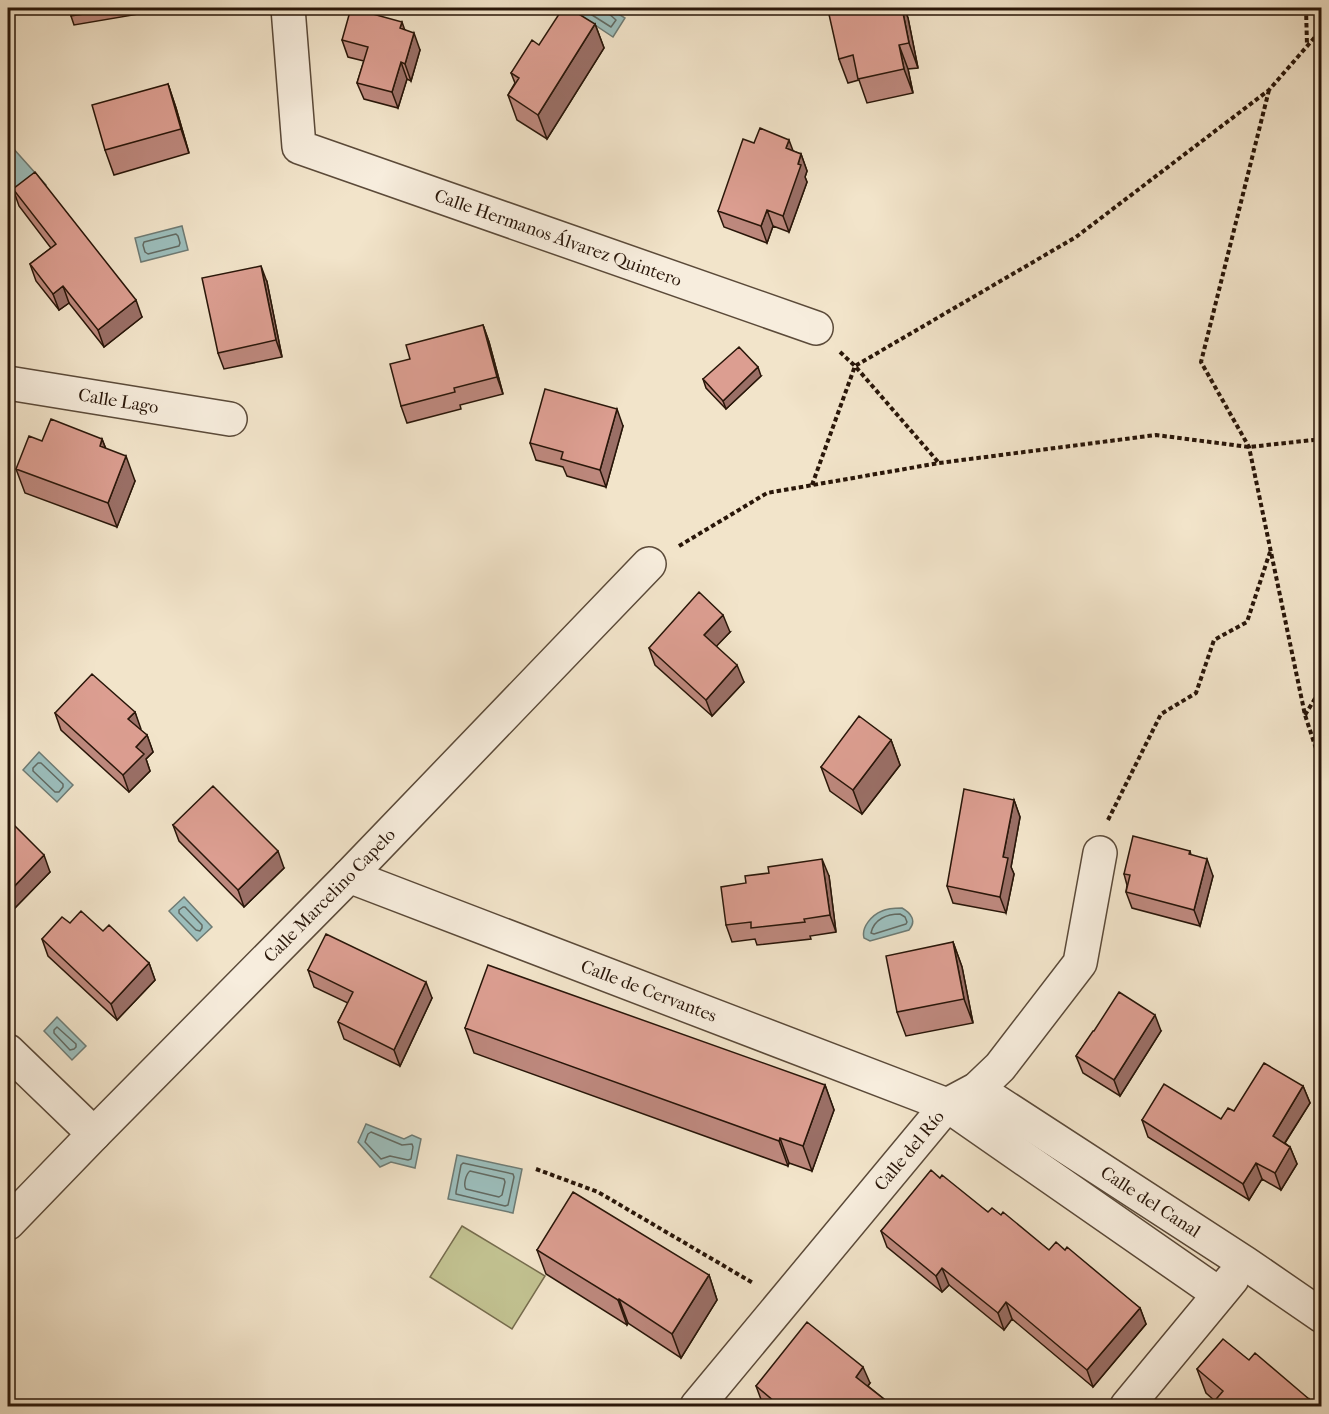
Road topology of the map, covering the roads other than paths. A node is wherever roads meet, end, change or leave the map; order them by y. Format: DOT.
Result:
graph roads {
  1 [pos="288,8"];
  2 [pos="816,328"];
  3 [pos="8,383"];
  4 [pos="230,419"];
  5 [pos="649,564"];
  6 [pos="1100,853"];
  7 [pos="349,876"];
  8 [pos="8,1051"];
  9 [pos="977,1089"];
  10 [pos="948,1105"];
  11 [pos="94,1134"];
  12 [pos="8,1223"];
  13 [pos="1245,1263"];
  14 [pos="1219,1294"];
  15 [pos="1322,1316"];
  16 [pos="703,1404"];
  17 [pos="1127,1407"];
  1 -- 2 [label="street, Calle Hermanos Álvarez Quintero"];
  3 -- 4 [label="street, Calle Lago"];
  5 -- 7 [label="street, Calle Marcelino Capelo"];
  6 -- 9 [label="street, Calle del Río"];
  7 -- 10 [label="street, Calle de Cervantes"];
  7 -- 11 [label="street, Calle Marcelino Capelo"];
  8 -- 11 [label="street"];
  9 -- 10 [label="street, Calle del Río"];
  9 -- 13 [label="street, Calle del Canal"];
  10 -- 14 [label="street, Calle de Cervantes"];
  10 -- 16 [label="street, Calle del Río"];
  11 -- 12 [label="street, Calle Marcelino Capelo"];
  13 -- 14 [label="street"];
  13 -- 15 [label="street, Calle del Canal"];
  14 -- 17 [label="street"];
}
